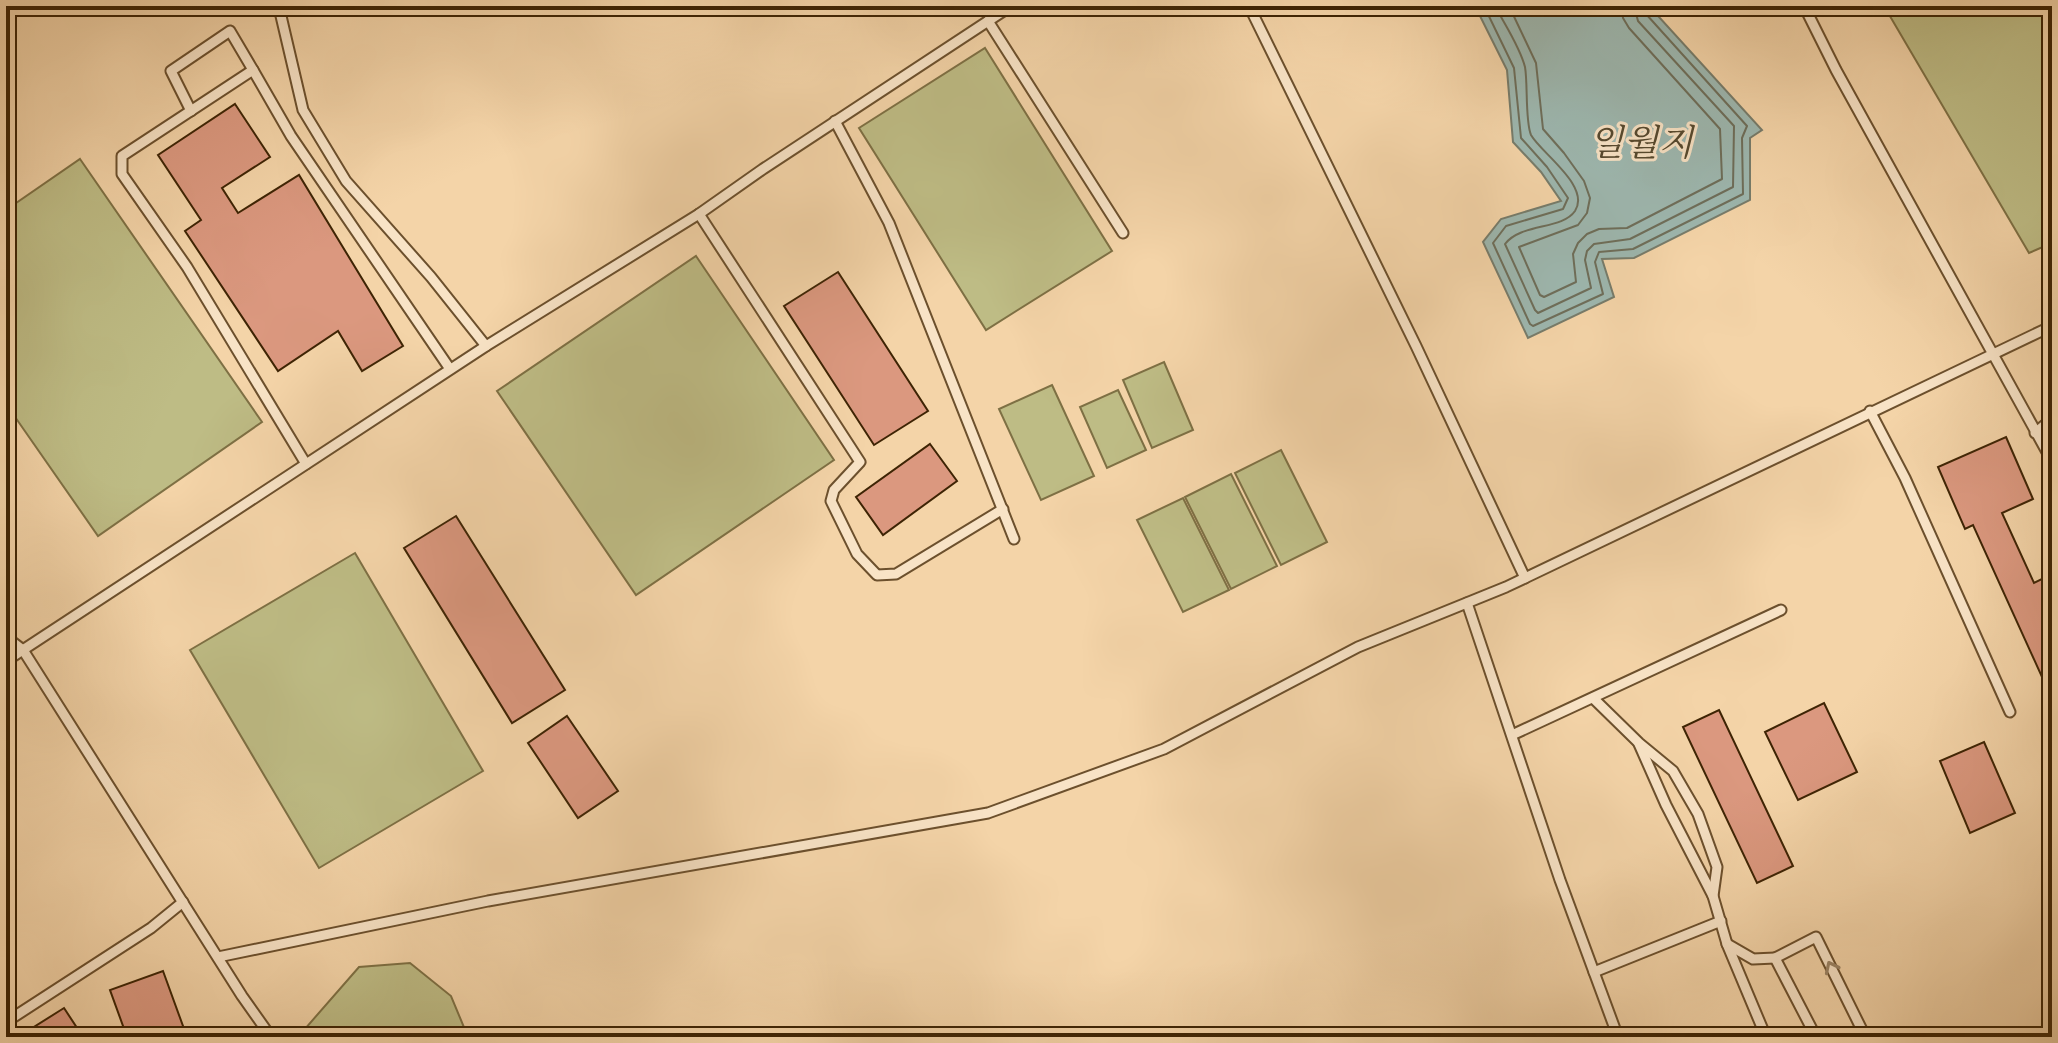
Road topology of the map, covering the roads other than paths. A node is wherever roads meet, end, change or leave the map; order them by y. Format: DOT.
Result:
graph roads {
  1 [pos="1011,6"];
  2 [pos="1249,6"];
  3 [pos="1804,6"];
  4 [pos="281,16"];
  5 [pos="988,21"];
  6 [pos="253,70"];
  7 [pos="191,111"];
  8 [pos="835,121"];
  9 [pos="699,214"];
  10 [pos="1123,233"];
  11 [pos="2052,326"];
  12 [pos="486,346"];
  13 [pos="1991,353"];
  14 [pos="450,369"];
  15 [pos="1870,411"];
  16 [pos="2052,419"];
  17 [pos="2035,433"];
  18 [pos="2052,461"];
  19 [pos="306,464"];
  20 [pos="1003,509"];
  21 [pos="1014,539"];
  22 [pos="1525,578"];
  23 [pos="1467,603"];
  24 [pos="1781,610"];
  25 [pos="6,637"];
  26 [pos="23,650"];
  27 [pos="6,661"];
  28 [pos="1593,698"];
  29 [pos="2010,712"];
  30 [pos="1512,735"];
  31 [pos="1639,743"];
  32 [pos="1713,896"];
  33 [pos="183,902"];
  34 [pos="1721,921"];
  35 [pos="1727,944"];
  36 [pos="218,957"];
  37 [pos="1775,958"];
  38 [pos="1594,972"];
  39 [pos="6,1022"];
  40 [pos="271,1037"];
  41 [pos="1618,1037"];
  42 [pos="1766,1037"];
  43 [pos="1816,1037"];
  44 [pos="1858,1037"];
  1 -- 5 [label="lane"];
  2 -- 22 [label="lane"];
  3 -- 13 [label="lane"];
  4 -- 12 [label="lane"];
  5 -- 8 [label="lane"];
  5 -- 10 [label="lane"];
  6 -- 7 [label="lane"];
  6 -- 7 [label="lane"];
  6 -- 14 [label="lane"];
  7 -- 19 [label="lane"];
  8 -- 9 [label="lane"];
  8 -- 20 [label="lane"];
  9 -- 12 [label="lane"];
  9 -- 20 [label="lane"];
  11 -- 13 [label="lane"];
  12 -- 14 [label="lane"];
  13 -- 15 [label="lane"];
  13 -- 17 [label="lane"];
  14 -- 19 [label="lane"];
  15 -- 22 [label="lane"];
  15 -- 29 [label="lane"];
  16 -- 17 [label="lane"];
  17 -- 18 [label="lane"];
  19 -- 26 [label="lane"];
  20 -- 21 [label="lane"];
  22 -- 23 [label="lane"];
  23 -- 30 [label="lane"];
  23 -- 36 [label="lane"];
  24 -- 28 [label="lane"];
  25 -- 26 [label="lane"];
  26 -- 27 [label="lane"];
  26 -- 33 [label="lane"];
  28 -- 30 [label="lane"];
  28 -- 31 [label="lane"];
  30 -- 38 [label="lane"];
  31 -- 32 [label="lane"];
  31 -- 32 [label="lane"];
  32 -- 34 [label="lane"];
  33 -- 36 [label="lane"];
  33 -- 39 [label="lane"];
  34 -- 35 [label="lane"];
  34 -- 38 [label="lane"];
  35 -- 37 [label="lane"];
  35 -- 42 [label="lane"];
  36 -- 40 [label="lane"];
  37 -- 43 [label="lane"];
  44 -- 37 [label="lane, one-way"];
  38 -- 41 [label="lane"];
}
